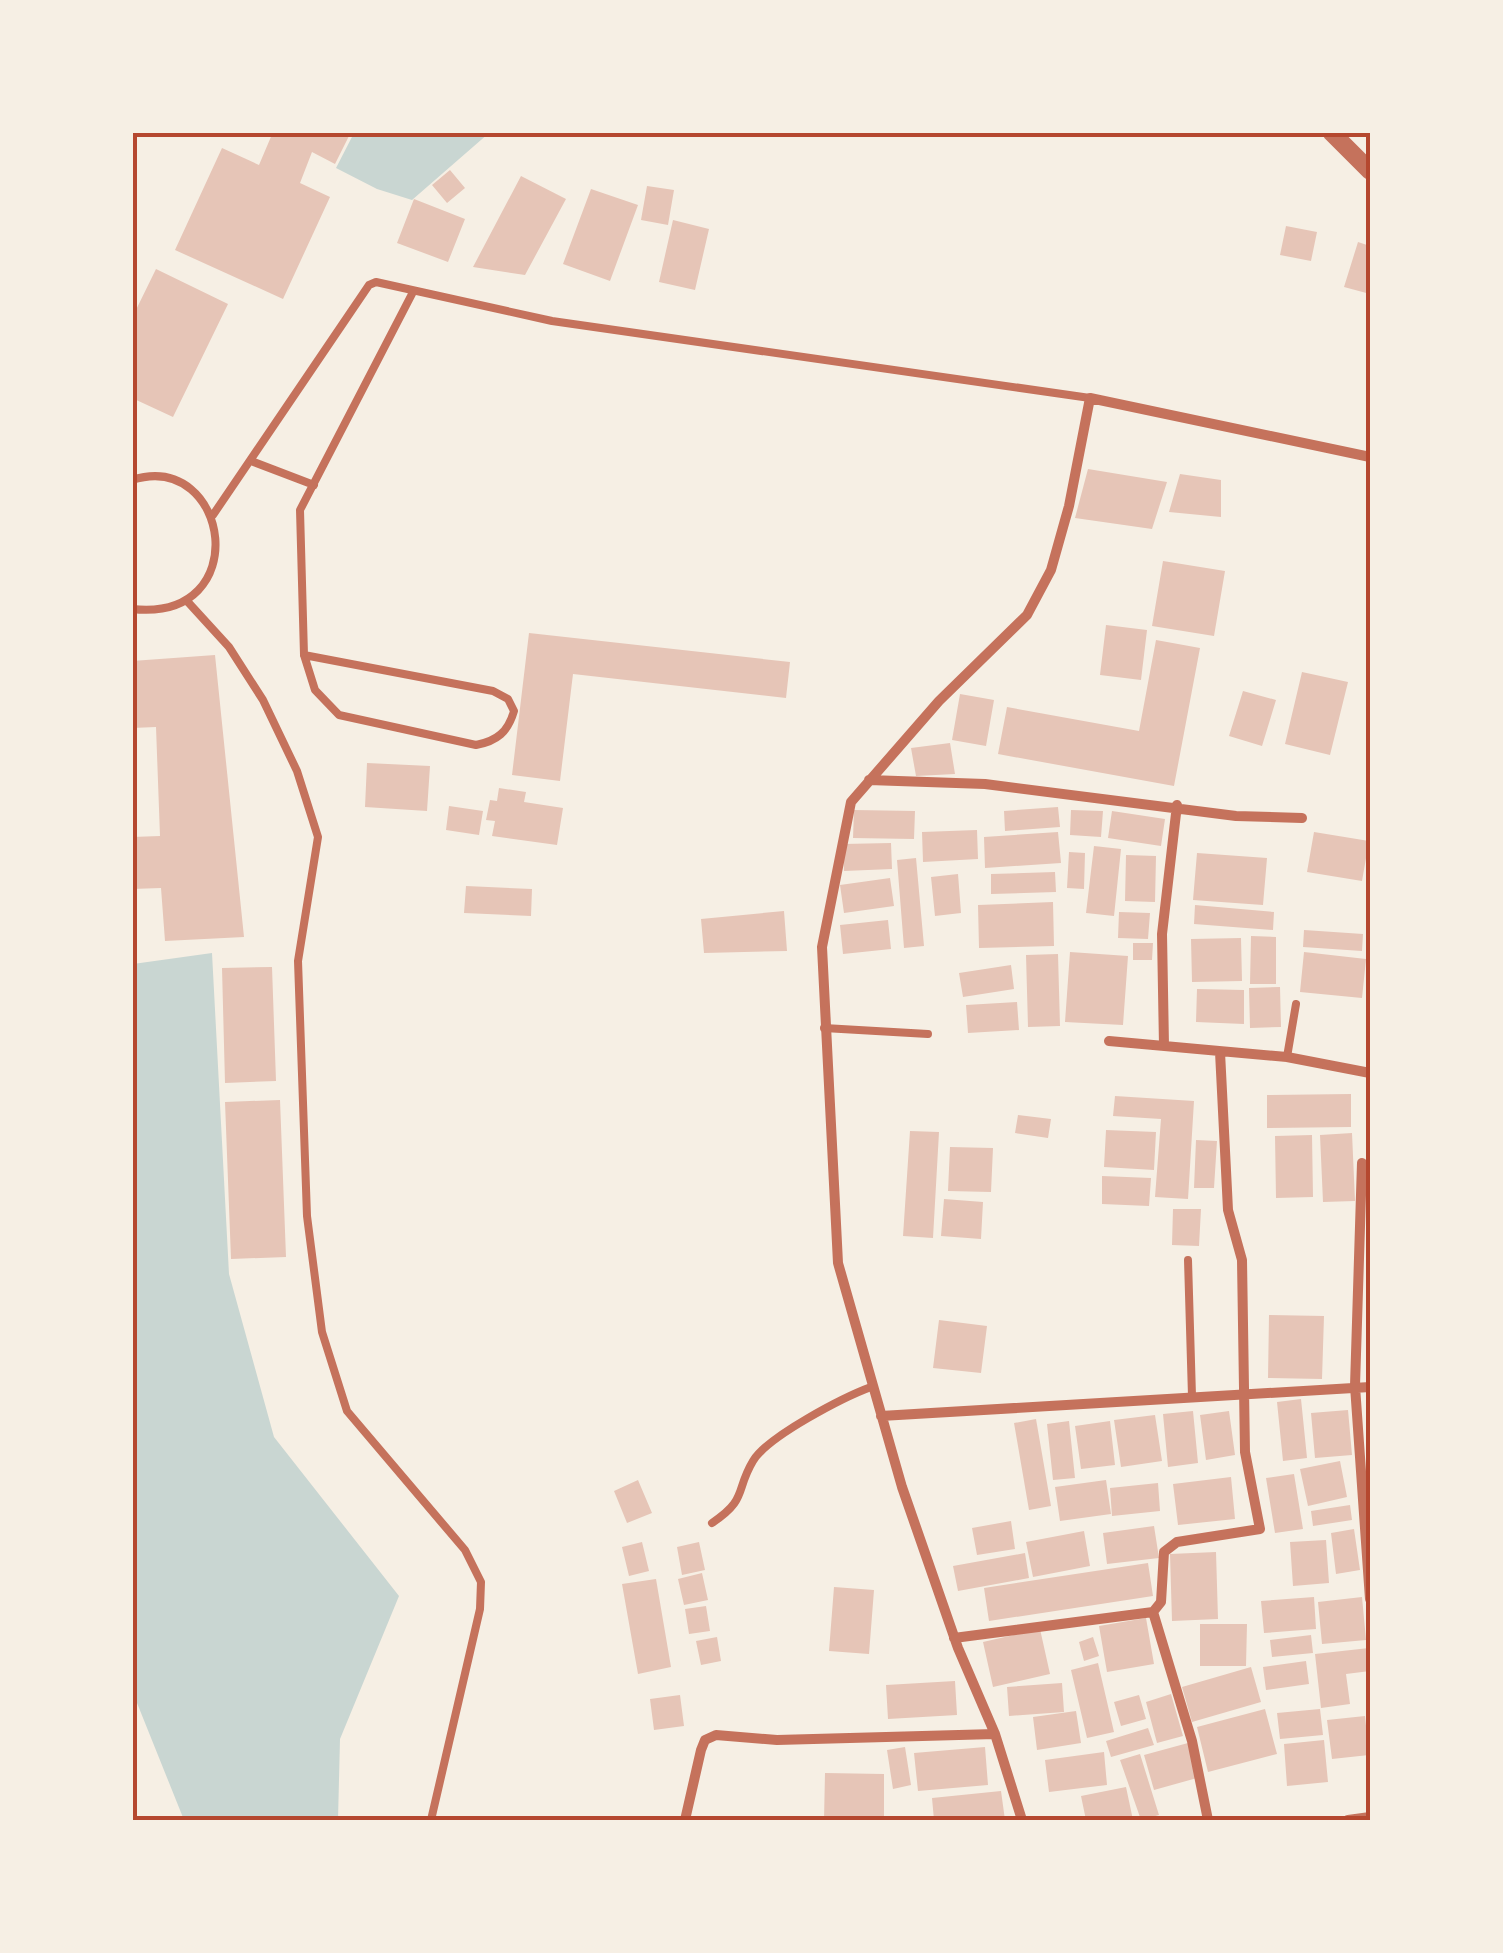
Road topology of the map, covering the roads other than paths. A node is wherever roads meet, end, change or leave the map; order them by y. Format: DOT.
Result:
graph roads {
  1 [pos="1331,132"];
  2 [pos="1370,171"];
  3 [pos="412,292"];
  4 [pos="1090,398"];
  5 [pos="1370,457"];
  6 [pos="251,460"];
  7 [pos="132,480"];
  8 [pos="314,485"];
  9 [pos="213,515"];
  10 [pos="187,601"];
  11 [pos="132,609"];
  12 [pos="304,655"];
  13 [pos="870,780"];
  14 [pos="1177,805"];
  15 [pos="1302,818"];
  16 [pos="1296,1004"];
  17 [pos="824,1028"];
  18 [pos="928,1034"];
  19 [pos="1109,1041"];
  20 [pos="1164,1046"];
  21 [pos="1220,1052"];
  22 [pos="1287,1057"];
  23 [pos="1370,1073"];
  24 [pos="1362,1162"];
  25 [pos="1188,1260"];
  26 [pos="1354,1386"];
  27 [pos="871,1387"];
  28 [pos="1370,1387"];
  29 [pos="1242,1394"];
  30 [pos="1192,1396"];
  31 [pos="880,1416"];
  32 [pos="712,1523"];
  33 [pos="1370,1599"];
  34 [pos="1154,1612"];
  35 [pos="954,1638"];
  36 [pos="996,1734"];
  37 [pos="1370,1817"];
  38 [pos="430,1820"];
  39 [pos="684,1820"];
  40 [pos="1022,1820"];
  41 [pos="1208,1820"];
  42 [pos="1348,1820"];
  1 -- 2 [label="street"];
  3 -- 4 [label="lane"];
  3 -- 6 [label="lane"];
  3 -- 8 [label="lane"];
  4 -- 5 [label="street"];
  4 -- 13 [label="street"];
  6 -- 8 [label="lane"];
  6 -- 9 [label="lane"];
  7 -- 9 [label="lane"];
  8 -- 12 [label="lane"];
  9 -- 10 [label="lane"];
  10 -- 11 [label="lane"];
  10 -- 38 [label="lane"];
  12 -- 12 [label="lane"];
  13 -- 14 [label="street"];
  13 -- 17 [label="street"];
  14 -- 15 [label="street"];
  14 -- 20 [label="street"];
  16 -- 22 [label="lane"];
  17 -- 18 [label="lane"];
  17 -- 27 [label="street"];
  19 -- 20 [label="street"];
  20 -- 21 [label="street"];
  21 -- 22 [label="street"];
  21 -- 29 [label="street"];
  22 -- 23 [label="street"];
  24 -- 26 [label="street"];
  25 -- 30 [label="lane"];
  26 -- 28 [label="street"];
  26 -- 29 [label="street"];
  26 -- 33 [label="street"];
  27 -- 31 [label="street"];
  27 -- 32 [label="lane"];
  29 -- 30 [label="street"];
  29 -- 34 [label="street"];
  30 -- 31 [label="street"];
  31 -- 35 [label="street"];
  34 -- 35 [label="street"];
  34 -- 41 [label="street"];
  35 -- 36 [label="street"];
  36 -- 39 [label="street"];
  36 -- 40 [label="street"];
  37 -- 42 [label="street"];
}
